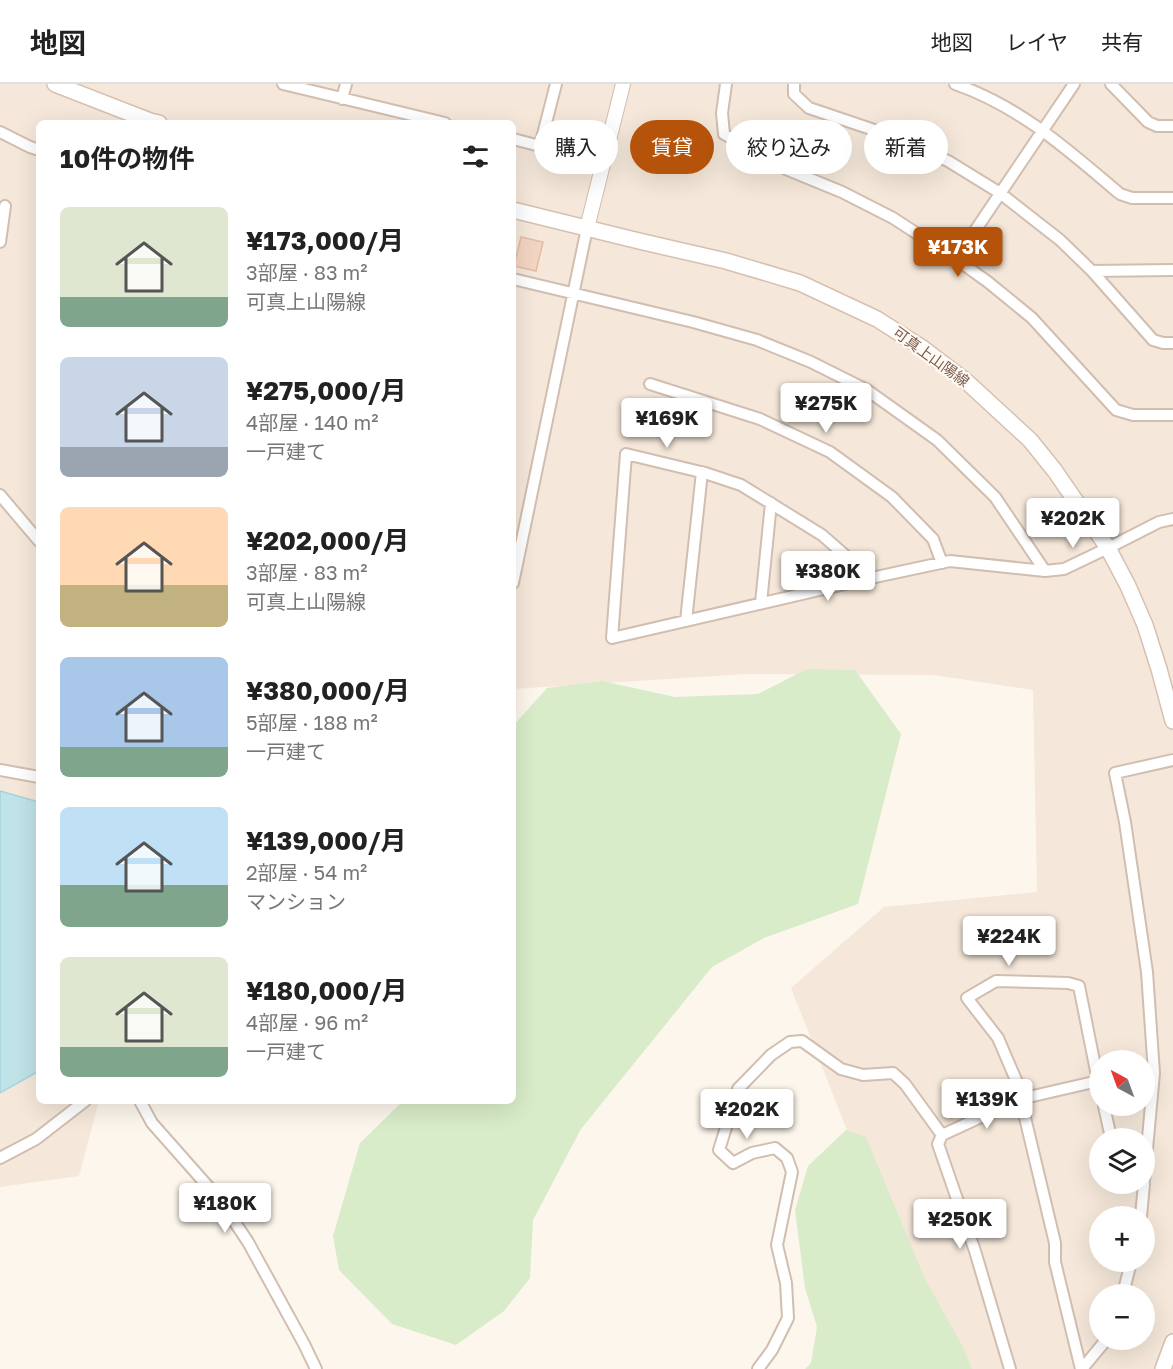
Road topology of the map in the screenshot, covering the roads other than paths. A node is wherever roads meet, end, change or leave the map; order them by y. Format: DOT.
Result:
graph roads {
  1 [pos="55,84"];
  2 [pos="283,84"];
  3 [pos="346,84"];
  4 [pos="556,84"];
  5 [pos="623,84"];
  6 [pos="726,84"];
  7 [pos="794,84"];
  8 [pos="955,84"];
  9 [pos="1074,84"];
  10 [pos="1111,84"];
  11 [pos="342,99"];
  12 [pos="147,120"];
  13 [pos="432,120"];
  14 [pos="1173,126"];
  15 [pos="1043,130"];
  16 [pos="0,132"];
  17 [pos="516,140"];
  18 [pos="36,149"];
  19 [pos="1000,193"];
  20 [pos="1173,198"];
  21 [pos="6,206"];
  22 [pos="516,211"];
  23 [pos="587,228"];
  24 [pos="0,242"];
  25 [pos="956,259"];
  26 [pos="1173,270"];
  27 [pos="1092,271"];
  28 [pos="516,280"];
  29 [pos="573,292"];
  30 [pos="1173,343"];
  31 [pos="650,384"];
  32 [pos="1173,415"];
  33 [pos="702,472"];
  34 [pos="0,495"];
  35 [pos="771,503"];
  36 [pos="1173,519"];
  37 [pos="36,535"];
  38 [pos="1108,548"];
  39 [pos="942,563"];
  40 [pos="516,568"];
  41 [pos="1045,571"];
  42 [pos="871,578"];
  43 [pos="761,603"];
  44 [pos="686,621"];
  45 [pos="1173,721"];
  46 [pos="1173,760"];
  47 [pos="0,770"];
  48 [pos="36,776"];
  49 [pos="1092,1050"];
  50 [pos="1089,1086"];
  51 [pos="1020,1099"];
  52 [pos="81,1104"];
  53 [pos="142,1104"];
  54 [pos="1148,1128"];
  55 [pos="942,1135"];
  56 [pos="0,1158"];
  57 [pos="1173,1342"];
  58 [pos="1098,1350"];
  59 [pos="316,1369"];
  60 [pos="758,1369"];
  61 [pos="1010,1369"];
  62 [pos="1082,1369"];
  63 [pos="1163,1369"];
  1 -- 12 [label="main road"];
  2 -- 11 [label="street"];
  3 -- 11 [label="street"];
  4 -- 17 [label="street"];
  5 -- 23 [label="street"];
  6 -- 25 [label="street"];
  7 -- 19 [label="street"];
  8 -- 15 [label="street"];
  9 -- 15 [label="street"];
  10 -- 14 [label="street"];
  11 -- 13 [label="street"];
  15 -- 19 [label="street"];
  15 -- 20 [label="street"];
  16 -- 18 [label="street"];
  19 -- 25 [label="street"];
  19 -- 27 [label="street"];
  21 -- 24 [label="street"];
  22 -- 23 [label="main road, 可真上山陽線"];
  23 -- 29 [label="street"];
  23 -- 38 [label="main road, 可真上山陽線"];
  25 -- 32 [label="street"];
  26 -- 27 [label="street"];
  27 -- 30 [label="street"];
  28 -- 29 [label="street"];
  29 -- 40 [label="street"];
  29 -- 41 [label="street"];
  31 -- 39 [label="street"];
  33 -- 35 [label="street"];
  33 -- 44 [label="street"];
  33 -- 44 [label="street"];
  34 -- 37 [label="street"];
  35 -- 42 [label="street"];
  35 -- 43 [label="street"];
  36 -- 38 [label="street"];
  38 -- 41 [label="street"];
  38 -- 45 [label="main road, 可真上山陽線"];
  39 -- 41 [label="street"];
  39 -- 42 [label="street"];
  42 -- 43 [label="street"];
  43 -- 44 [label="street"];
  46 -- 54 [label="street"];
  47 -- 48 [label="street"];
  49 -- 51 [label="street"];
  50 -- 51 [label="street"];
  51 -- 55 [label="street"];
  51 -- 62 [label="street"];
  52 -- 56 [label="street"];
  53 -- 59 [label="street"];
  55 -- 60 [label="street"];
  55 -- 61 [label="street"];
  57 -- 63 [label="main road"];
  58 -- 62 [label="street"];
}
